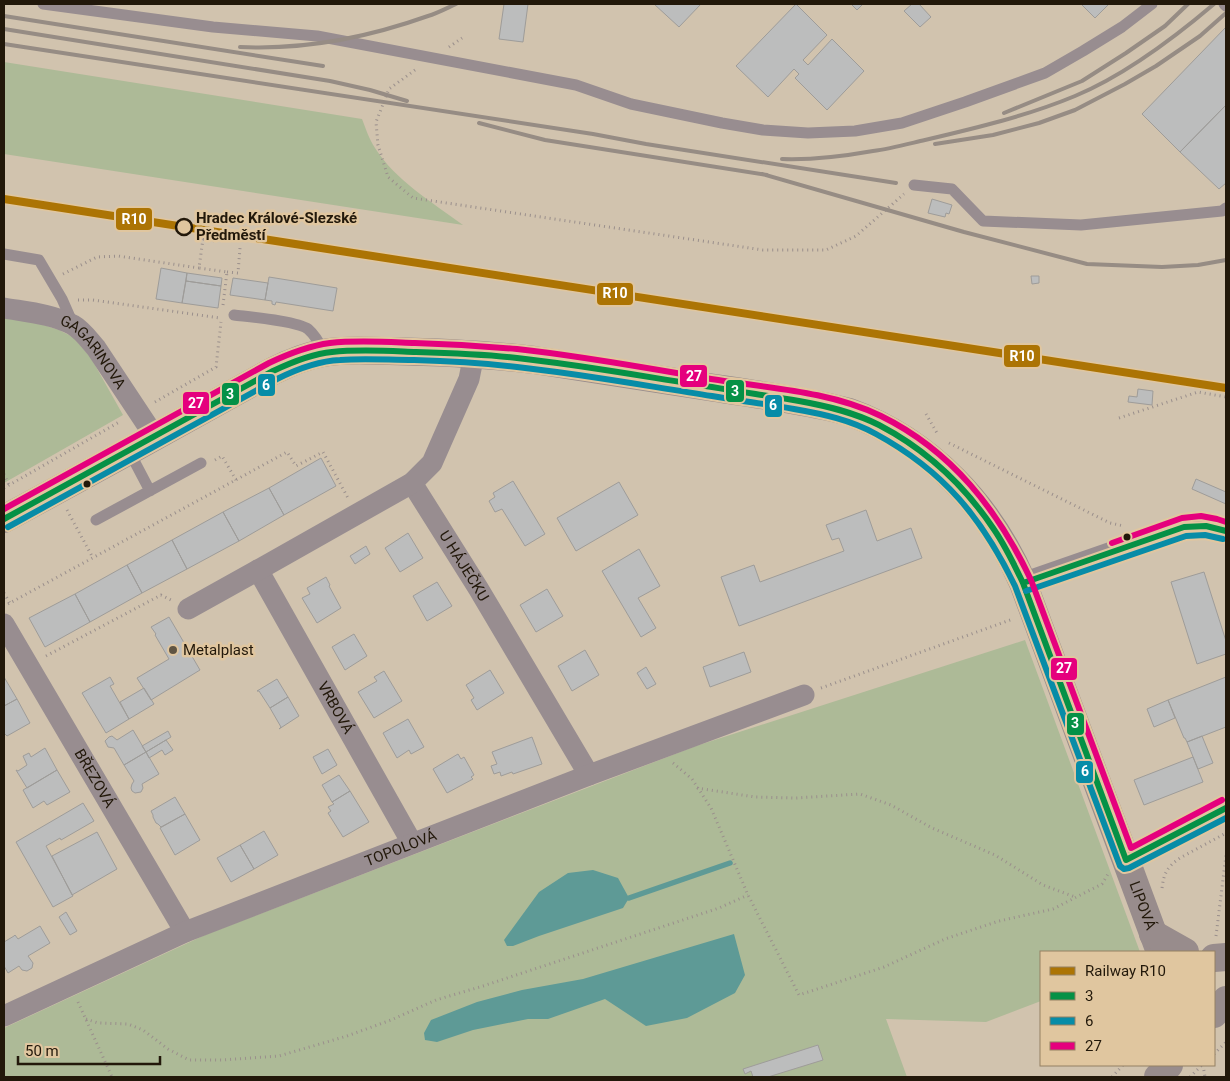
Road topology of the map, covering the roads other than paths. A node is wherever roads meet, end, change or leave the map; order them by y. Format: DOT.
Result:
graph roads {
  1 [pos="43,4"];
  2 [pos="1152,4"];
  3 [pos="914,185"];
  4 [pos="1226,208"];
  5 [pos="4,254"];
  6 [pos="4,308"];
  7 [pos="234,315"];
  8 [pos="74,326"];
  9 [pos="474,354"];
  10 [pos="315,355"];
  11 [pos="154,437"];
  12 [pos="129,451"];
  13 [pos="201,464"];
  14 [pos="412,483"];
  15 [pos="150,491"];
  16 [pos="4,519"];
  17 [pos="96,520"];
  18 [pos="1226,531"];
  19 [pos="258,570"];
  20 [pos="1023,583"];
  21 [pos="188,608"];
  22 [pos="4,624"];
  23 [pos="804,695"];
  24 [pos="589,775"];
  25 [pos="1226,808"];
  26 [pos="412,844"];
  27 [pos="1126,860"];
  28 [pos="185,932"];
  29 [pos="1157,943"];
  30 [pos="1182,951"];
  31 [pos="1226,1000"];
  32 [pos="1215,1013"];
  33 [pos="4,1016"];
  34 [pos="1168,1066"];
  35 [pos="1158,1077"];
  1 -- 2 [label="lane"];
  3 -- 4 [label="lane"];
  5 -- 8 [label="lane"];
  6 -- 8 [label="street, GAGARINOVA"];
  7 -- 10 [label="lane"];
  8 -- 11 [label="street, GAGARINOVA"];
  9 -- 10 [label="street, LIPOVÁ"];
  9 -- 14 [label="street"];
  9 -- 20 [label="street, LIPOVÁ"];
  10 -- 11 [label="street, LIPOVÁ"];
  11 -- 12 [label="street, LIPOVÁ"];
  12 -- 15 [label="lane"];
  12 -- 16 [label="street, LIPOVÁ"];
  13 -- 15 [label="lane"];
  14 -- 19 [label="street"];
  14 -- 24 [label="street, U HÁJEČKU"];
  15 -- 17 [label="lane"];
  18 -- 20 [label="street"];
  19 -- 21 [label="street"];
  19 -- 26 [label="street, VRBOVÁ"];
  20 -- 27 [label="street, LIPOVÁ"];
  22 -- 28 [label="street, BŘEZOVÁ"];
  23 -- 24 [label="street, TOPOLOVÁ"];
  24 -- 26 [label="street, TOPOLOVÁ"];
  25 -- 27 [label="street"];
  26 -- 28 [label="street, TOPOLOVÁ"];
  27 -- 29 [label="street, LIPOVÁ"];
  28 -- 33 [label="street, TOPOLOVÁ"];
  29 -- 30 [label="street"];
  31 -- 32 [label="street"];
  34 -- 35 [label="street"];
}
